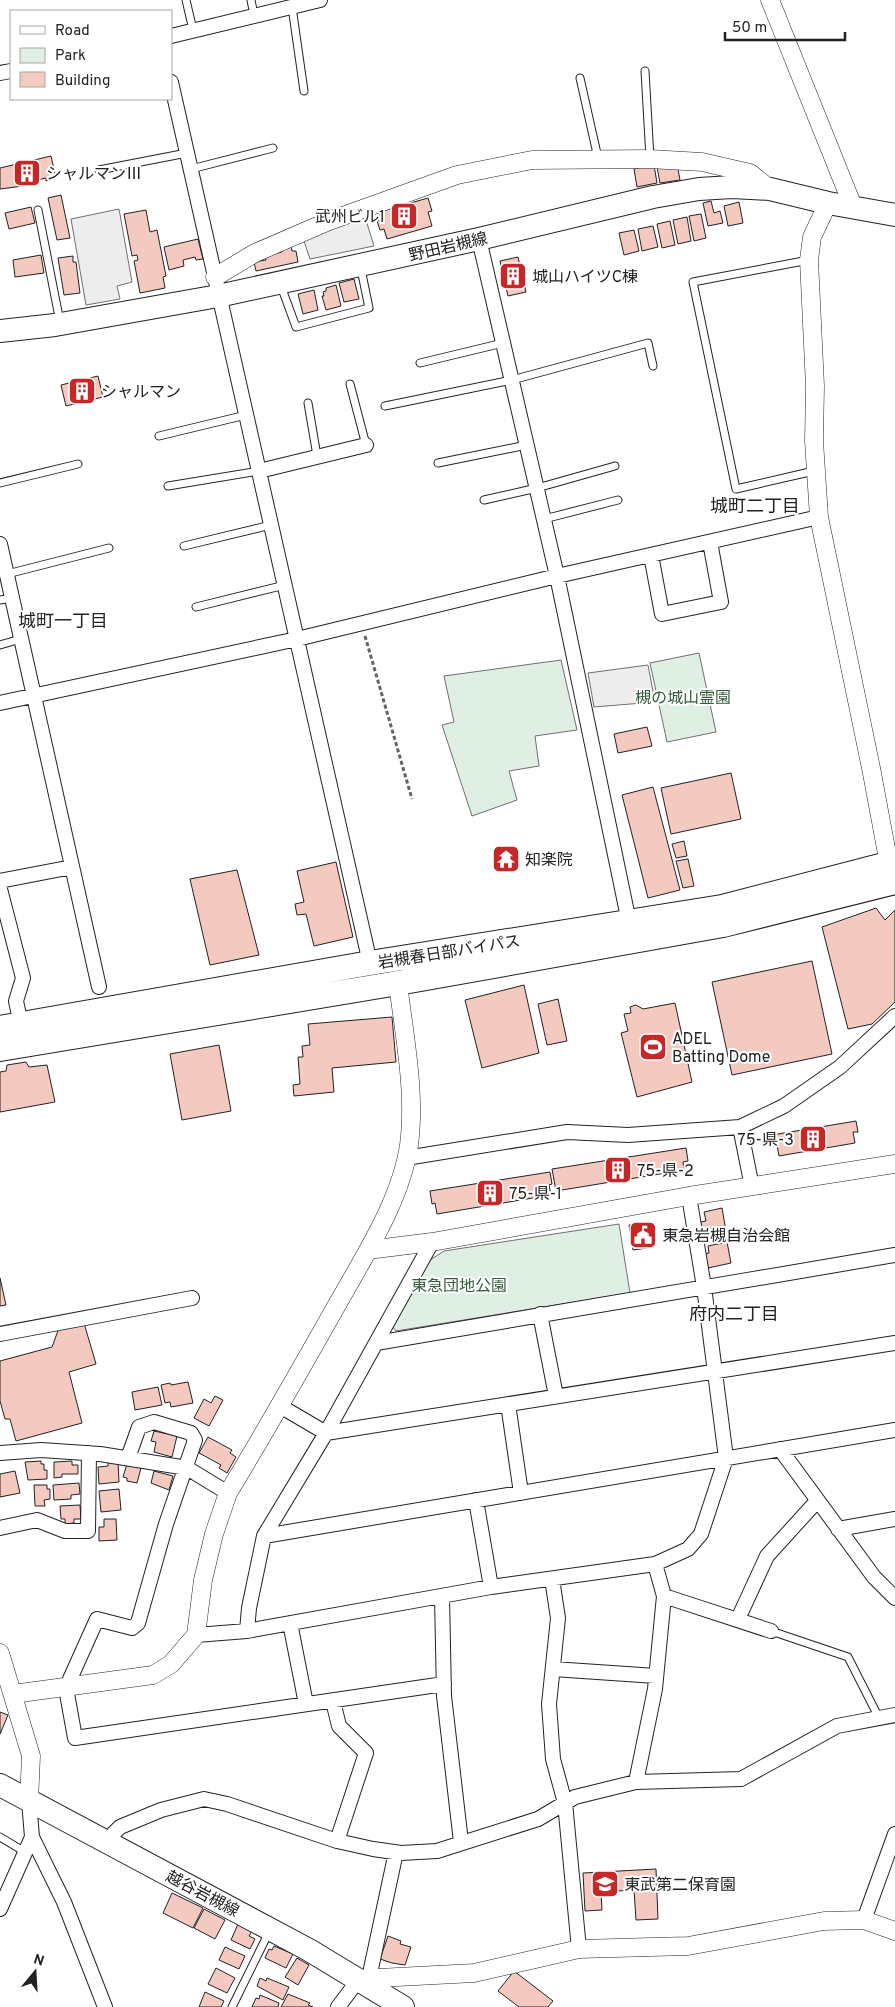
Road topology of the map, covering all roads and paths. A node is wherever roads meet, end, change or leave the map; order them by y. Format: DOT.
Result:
graph roads {
  1 [pos="186,0"];
  2 [pos="250,0"];
  3 [pos="320,0"];
  4 [pos="770,0"];
  5 [pos="292,6"];
  6 [pos="254,15"];
  7 [pos="193,30"];
  8 [pos="172,36"];
  9 [pos="644,71"];
  10 [pos="580,78"];
  11 [pos="172,86"];
  12 [pos="304,91"];
  13 [pos="273,148"];
  14 [pos="187,153"];
  15 [pos="598,159"];
  16 [pos="650,159"];
  17 [pos="190,169"];
  18 [pos="99,170"];
  19 [pos="770,189"];
  20 [pos="828,204"];
  21 [pos="854,209"];
  22 [pos="38,210"];
  23 [pos="895,215"];
  24 [pos="479,239"];
  25 [pos="809,260"];
  26 [pos="360,266"];
  27 [pos="280,283"];
  28 [pos="216,286"];
  29 [pos="61,324"];
  30 [pos="0,330"];
  31 [pos="503,343"];
  32 [pos="420,363"];
  33 [pos="653,366"];
  34 [pos="512,380"];
  35 [pos="350,384"];
  36 [pos="308,403"];
  37 [pos="385,406"];
  38 [pos="246,415"];
  39 [pos="159,436"];
  40 [pos="366,445"];
  41 [pos="527,445"];
  42 [pos="317,456"];
  43 [pos="438,463"];
  44 [pos="78,464"];
  45 [pos="615,466"];
  46 [pos="259,471"];
  47 [pos="816,471"];
  48 [pos="0,483"];
  49 [pos="168,486"];
  50 [pos="537,488"];
  51 [pos="484,500"];
  52 [pos="618,500"];
  53 [pos="819,517"];
  54 [pos="544,519"];
  55 [pos="271,526"];
  56 [pos="710,542"];
  57 [pos="0,544"];
  58 [pos="184,546"];
  59 [pos="109,548"];
  60 [pos="651,555"];
  61 [pos="7,574"];
  62 [pos="556,576"];
  63 [pos="285,585"];
  64 [pos="6,599"];
  65 [pos="196,607"];
  66 [pos="361,623"];
  67 [pos="21,639"];
  68 [pos="297,639"];
  69 [pos="0,645"];
  70 [pos="33,695"];
  71 [pos="0,702"];
  72 [pos="412,799"];
  73 [pos="72,867"];
  74 [pos="893,873"];
  75 [pos="0,882"];
  76 [pos="0,889"];
  77 [pos="629,922"];
  78 [pos="370,963"];
  79 [pos="398,982"];
  80 [pos="99,987"];
  81 [pos="895,1016"];
  82 [pos="10,1027"];
  83 [pos="0,1049"];
  84 [pos="740,1127"];
  85 [pos="406,1158"];
  86 [pos="895,1164"];
  87 [pos="752,1187"];
  88 [pos="689,1196"];
  89 [pos="432,1242"];
  90 [pos="368,1250"];
  91 [pos="895,1255"];
  92 [pos="704,1287"];
  93 [pos="192,1298"];
  94 [pos="540,1314"];
  95 [pos="0,1334"];
  96 [pos="376,1342"];
  97 [pos="895,1343"];
  98 [pos="714,1371"];
  99 [pos="556,1396"];
  100 [pos="508,1404"];
  101 [pos="280,1406"];
  102 [pos="895,1430"];
  103 [pos="326,1433"];
  104 [pos="780,1450"];
  105 [pos="89,1453"];
  106 [pos="0,1454"];
  107 [pos="128,1458"];
  108 [pos="726,1458"];
  109 [pos="186,1468"];
  110 [pos="521,1492"];
  111 [pos="228,1493"];
  112 [pos="476,1500"];
  113 [pos="817,1501"];
  114 [pos="895,1519"];
  115 [pos="0,1528"];
  116 [pos="838,1529"];
  117 [pos="264,1536"];
  118 [pos="655,1564"];
  119 [pos="552,1579"];
  120 [pos="491,1587"];
  121 [pos="442,1596"];
  122 [pos="664,1596"];
  123 [pos="895,1598"];
  124 [pos="738,1619"];
  125 [pos="290,1623"];
  126 [pos="247,1630"];
  127 [pos="771,1631"];
  128 [pos="196,1635"];
  129 [pos="0,1652"];
  130 [pos="553,1669"];
  131 [pos="656,1676"];
  132 [pos="444,1684"];
  133 [pos="66,1688"];
  134 [pos="12,1694"];
  135 [pos="333,1700"];
  136 [pos="306,1704"];
  137 [pos="895,1715"];
  138 [pos="879,1718"];
  139 [pos="636,1782"];
  140 [pos="0,1785"];
  141 [pos="29,1801"];
  142 [pos="564,1803"];
  143 [pos="895,1834"];
  144 [pos="0,1837"];
  145 [pos="32,1837"];
  146 [pos="106,1841"];
  147 [pos="338,1841"];
  148 [pos="461,1842"];
  149 [pos="25,1852"];
  150 [pos="396,1852"];
  151 [pos="0,1909"];
  152 [pos="864,1920"];
  153 [pos="271,1929"];
  154 [pos="895,1931"];
  155 [pos="579,1949"];
  156 [pos="364,1979"];
  157 [pos="105,2007"];
  158 [pos="232,2007"];
  159 [pos="338,2007"];
  160 [pos="403,2007"];
  1 -- 7 [label="lane"];
  2 -- 6 [label="lane"];
  3 -- 5 [label="street"];
  4 -- 21 [label="street"];
  5 -- 6 [label="street"];
  5 -- 12 [label="lane"];
  6 -- 7 [label="street"];
  7 -- 8 [label="street"];
  9 -- 16 [label="lane"];
  10 -- 15 [label="lane"];
  11 -- 14 [label="street"];
  13 -- 17 [label="lane"];
  14 -- 17 [label="street"];
  14 -- 18 [label="lane"];
  15 -- 16 [label="street"];
  15 -- 28 [label="street"];
  16 -- 19 [label="street"];
  17 -- 28 [label="street"];
  19 -- 20 [label="main road, 野田岩槻線"];
  19 -- 24 [label="main road, 野田岩槻線"];
  20 -- 21 [label="main road, 野田岩槻線"];
  20 -- 25 [label="street"];
  21 -- 23 [label="main road, 野田岩槻線"];
  22 -- 29 [label="lane"];
  24 -- 26 [label="main road, 野田岩槻線"];
  24 -- 31 [label="street"];
  25 -- 47 [label="street"];
  25 -- 47 [label="lane"];
  26 -- 27 [label="main road, 野田岩槻線"];
  26 -- 27 [label="lane"];
  27 -- 28 [label="main road, 野田岩槻線"];
  28 -- 29 [label="main road, 野田岩槻線"];
  28 -- 38 [label="street"];
  29 -- 30 [label="main road, 野田岩槻線"];
  31 -- 32 [label="lane"];
  31 -- 34 [label="street"];
  33 -- 34 [label="lane"];
  34 -- 37 [label="lane"];
  34 -- 41 [label="street"];
  35 -- 40 [label="lane"];
  36 -- 42 [label="lane"];
  38 -- 39 [label="lane"];
  38 -- 46 [label="street"];
  40 -- 42 [label="street"];
  41 -- 43 [label="lane"];
  41 -- 50 [label="street"];
  42 -- 46 [label="street"];
  44 -- 48 [label="lane"];
  45 -- 50 [label="lane"];
  46 -- 49 [label="lane"];
  46 -- 55 [label="street"];
  47 -- 53 [label="street"];
  50 -- 51 [label="lane"];
  50 -- 54 [label="street"];
  52 -- 54 [label="lane"];
  53 -- 56 [label="street"];
  53 -- 74 [label="street"];
  54 -- 62 [label="street"];
  55 -- 58 [label="lane"];
  55 -- 63 [label="street"];
  56 -- 60 [label="street"];
  56 -- 60 [label="street"];
  57 -- 61 [label="street"];
  59 -- 61 [label="lane"];
  60 -- 62 [label="street"];
  61 -- 64 [label="street"];
  62 -- 66 [label="street"];
  62 -- 77 [label="street"];
  63 -- 65 [label="lane"];
  63 -- 68 [label="street"];
  64 -- 67 [label="street"];
  66 -- 68 [label="street"];
  66 -- 72 [label="path"];
  67 -- 69 [label="lane"];
  67 -- 70 [label="street"];
  68 -- 70 [label="street"];
  68 -- 78 [label="street"];
  70 -- 71 [label="street"];
  70 -- 73 [label="street"];
  73 -- 75 [label="street"];
  73 -- 80 [label="street"];
  74 -- 77 [label="highway, 岩槻春日部バイパス"];
  74 -- 79 [label="highway, 岩槻春日部バイパス"];
  76 -- 82 [label="street"];
  77 -- 78 [label="highway, 岩槻春日部バイパス"];
  78 -- 82 [label="highway, 岩槻春日部バイパス"];
  79 -- 83 [label="highway, 岩槻春日部バイパス"];
  79 -- 85 [label="street"];
  81 -- 84 [label="street"];
  84 -- 85 [label="street"];
  84 -- 87 [label="street"];
  85 -- 90 [label="street"];
  86 -- 87 [label="street"];
  87 -- 88 [label="street"];
  88 -- 89 [label="street"];
  88 -- 92 [label="street"];
  89 -- 90 [label="street"];
  89 -- 96 [label="street"];
  90 -- 101 [label="street"];
  91 -- 92 [label="street"];
  92 -- 94 [label="street"];
  92 -- 98 [label="street"];
  93 -- 95 [label="street"];
  94 -- 96 [label="street"];
  94 -- 99 [label="street"];
  96 -- 103 [label="street"];
  97 -- 98 [label="street"];
  98 -- 99 [label="street"];
  98 -- 108 [label="street"];
  99 -- 100 [label="street"];
  100 -- 103 [label="street"];
  100 -- 110 [label="street"];
  101 -- 103 [label="street"];
  101 -- 111 [label="street"];
  102 -- 104 [label="street"];
  103 -- 117 [label="street"];
  104 -- 108 [label="street"];
  104 -- 113 [label="street"];
  105 -- 106 [label="street"];
  105 -- 107 [label="street"];
  105 -- 115 [label="street"];
  107 -- 109 [label="street"];
  107 -- 109 [label="street"];
  108 -- 110 [label="street"];
  108 -- 118 [label="street"];
  109 -- 111 [label="street"];
  109 -- 133 [label="street"];
  110 -- 112 [label="street"];
  111 -- 128 [label="street"];
  112 -- 117 [label="street"];
  112 -- 120 [label="street"];
  113 -- 116 [label="street"];
  113 -- 124 [label="street"];
  114 -- 116 [label="street"];
  116 -- 123 [label="street"];
  117 -- 126 [label="street"];
  118 -- 119 [label="street"];
  118 -- 122 [label="street"];
  119 -- 120 [label="street"];
  119 -- 130 [label="street"];
  120 -- 121 [label="street"];
  121 -- 125 [label="street"];
  121 -- 132 [label="street"];
  122 -- 124 [label="street"];
  122 -- 131 [label="street"];
  124 -- 127 [label="street"];
  125 -- 126 [label="street"];
  125 -- 136 [label="street"];
  126 -- 128 [label="street"];
  127 -- 138 [label="lane"];
  128 -- 133 [label="street"];
  129 -- 134 [label="street"];
  130 -- 131 [label="street"];
  130 -- 142 [label="street"];
  131 -- 139 [label="street"];
  132 -- 135 [label="street"];
  132 -- 148 [label="street"];
  133 -- 134 [label="street"];
  133 -- 136 [label="street"];
  134 -- 141 [label="street"];
  135 -- 136 [label="street"];
  135 -- 147 [label="street"];
  137 -- 138 [label="street"];
  138 -- 139 [label="street"];
  139 -- 142 [label="street"];
  140 -- 141 [label="main road, 越谷岩槻線"];
  141 -- 145 [label="street"];
  141 -- 146 [label="main road, 越谷岩槻線"];
  142 -- 148 [label="street"];
  142 -- 155 [label="street"];
  143 -- 152 [label="street"];
  144 -- 149 [label="lane"];
  145 -- 149 [label="street"];
  145 -- 157 [label="street"];
  146 -- 147 [label="street"];
  146 -- 153 [label="main road, 越谷岩槻線"];
  147 -- 150 [label="street"];
  148 -- 150 [label="street"];
  149 -- 151 [label="street"];
  150 -- 156 [label="street"];
  152 -- 154 [label="street"];
  152 -- 155 [label="street"];
  153 -- 156 [label="main road, 越谷岩槻線"];
  153 -- 158 [label="lane"];
  155 -- 156 [label="street"];
  156 -- 159 [label="street"];
  156 -- 160 [label="main road, 越谷岩槻線"];
}
